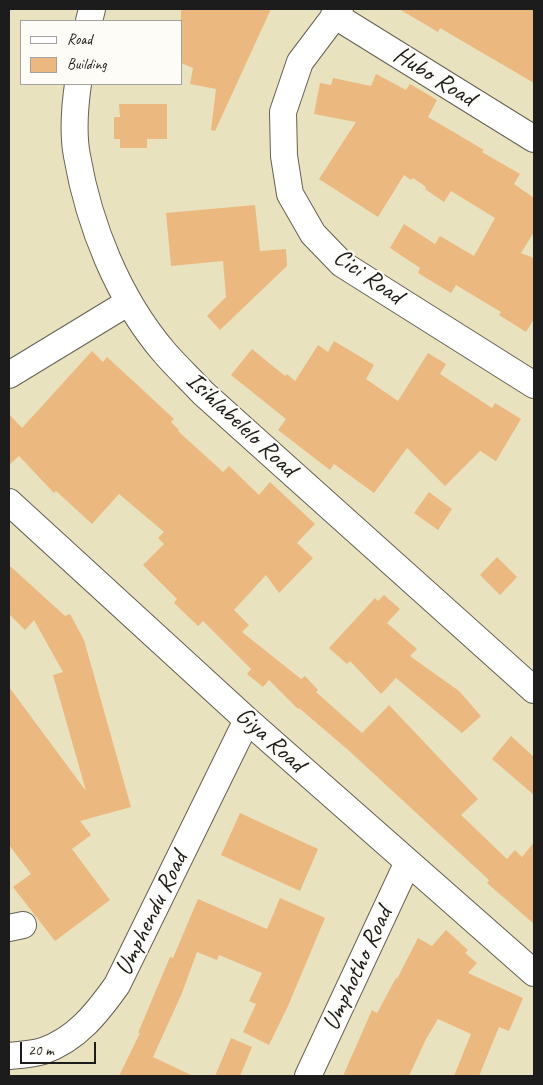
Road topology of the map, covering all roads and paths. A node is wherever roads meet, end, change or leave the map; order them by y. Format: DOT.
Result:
graph roads {
  1 [pos="337,12"];
  2 [pos="78,85"];
  3 [pos="534,139"];
  4 [pos="129,302"];
  5 [pos="9,375"];
  6 [pos="534,385"];
  7 [pos="9,502"];
  8 [pos="534,690"];
  9 [pos="247,720"];
  10 [pos="408,862"];
  11 [pos="534,973"];
  12 [pos="9,1056"];
  13 [pos="308,1076"];
  1 -- 3 [label="street, Hubo Road"];
  1 -- 6 [label="street, Cici Road"];
  2 -- 4 [label="street, Isihlabelelo Road"];
  4 -- 5 [label="street"];
  4 -- 8 [label="street, Isihlabelelo Road"];
  7 -- 9 [label="street, Giya Road"];
  9 -- 10 [label="street, Giya Road"];
  9 -- 12 [label="street, Umphendu Road"];
  10 -- 11 [label="street, Giya Road"];
  10 -- 13 [label="street, Umphotho Road"];
}
